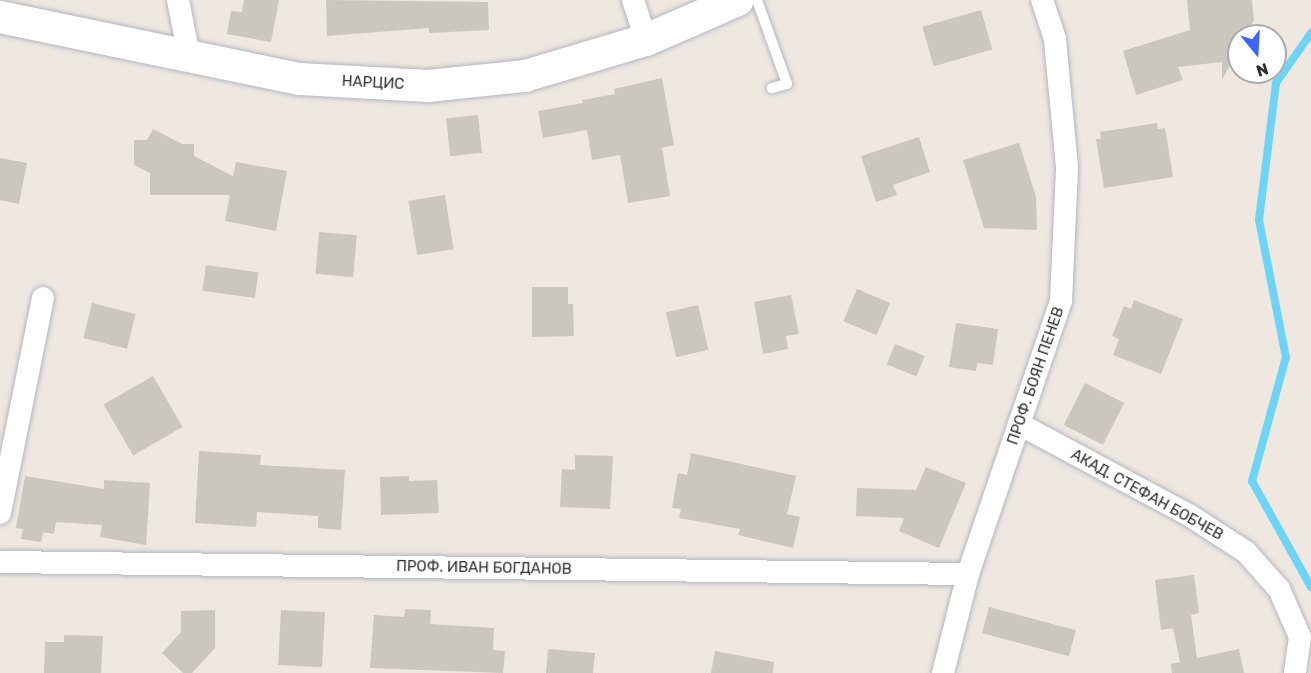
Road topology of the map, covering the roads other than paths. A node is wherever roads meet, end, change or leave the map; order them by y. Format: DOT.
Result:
graph roads {
  1 [pos="178,0"];
  2 [pos="633,0"];
  3 [pos="738,0"];
  4 [pos="757,0"];
  5 [pos="1042,0"];
  6 [pos="0,16"];
  7 [pos="646,40"];
  8 [pos="189,56"];
  9 [pos="772,88"];
  10 [pos="43,298"];
  11 [pos="1020,424"];
  12 [pos="0,513"];
  13 [pos="0,562"];
  14 [pos="968,574"];
  15 [pos="944,673"];
  16 [pos="1295,673"];
  1 -- 8 [label="street"];
  2 -- 7 [label="street"];
  3 -- 7 [label="main road, НАРЦИС"];
  4 -- 9 [label="lane"];
  5 -- 11 [label="street, ПРОФ. БОЯН ПЕНЕВ"];
  6 -- 8 [label="main road, НАРЦИС"];
  7 -- 8 [label="main road, НАРЦИС"];
  10 -- 12 [label="street"];
  11 -- 14 [label="street, ПРОФ. БОЯН ПЕНЕВ"];
  11 -- 16 [label="street, АКАД. СТЕФАН БОБЧЕВ"];
  13 -- 14 [label="street, ПРОФ. ИВАН БОГДАНОВ"];
  14 -- 15 [label="street, ПРОФ. БОЯН ПЕНЕВ"];
}
